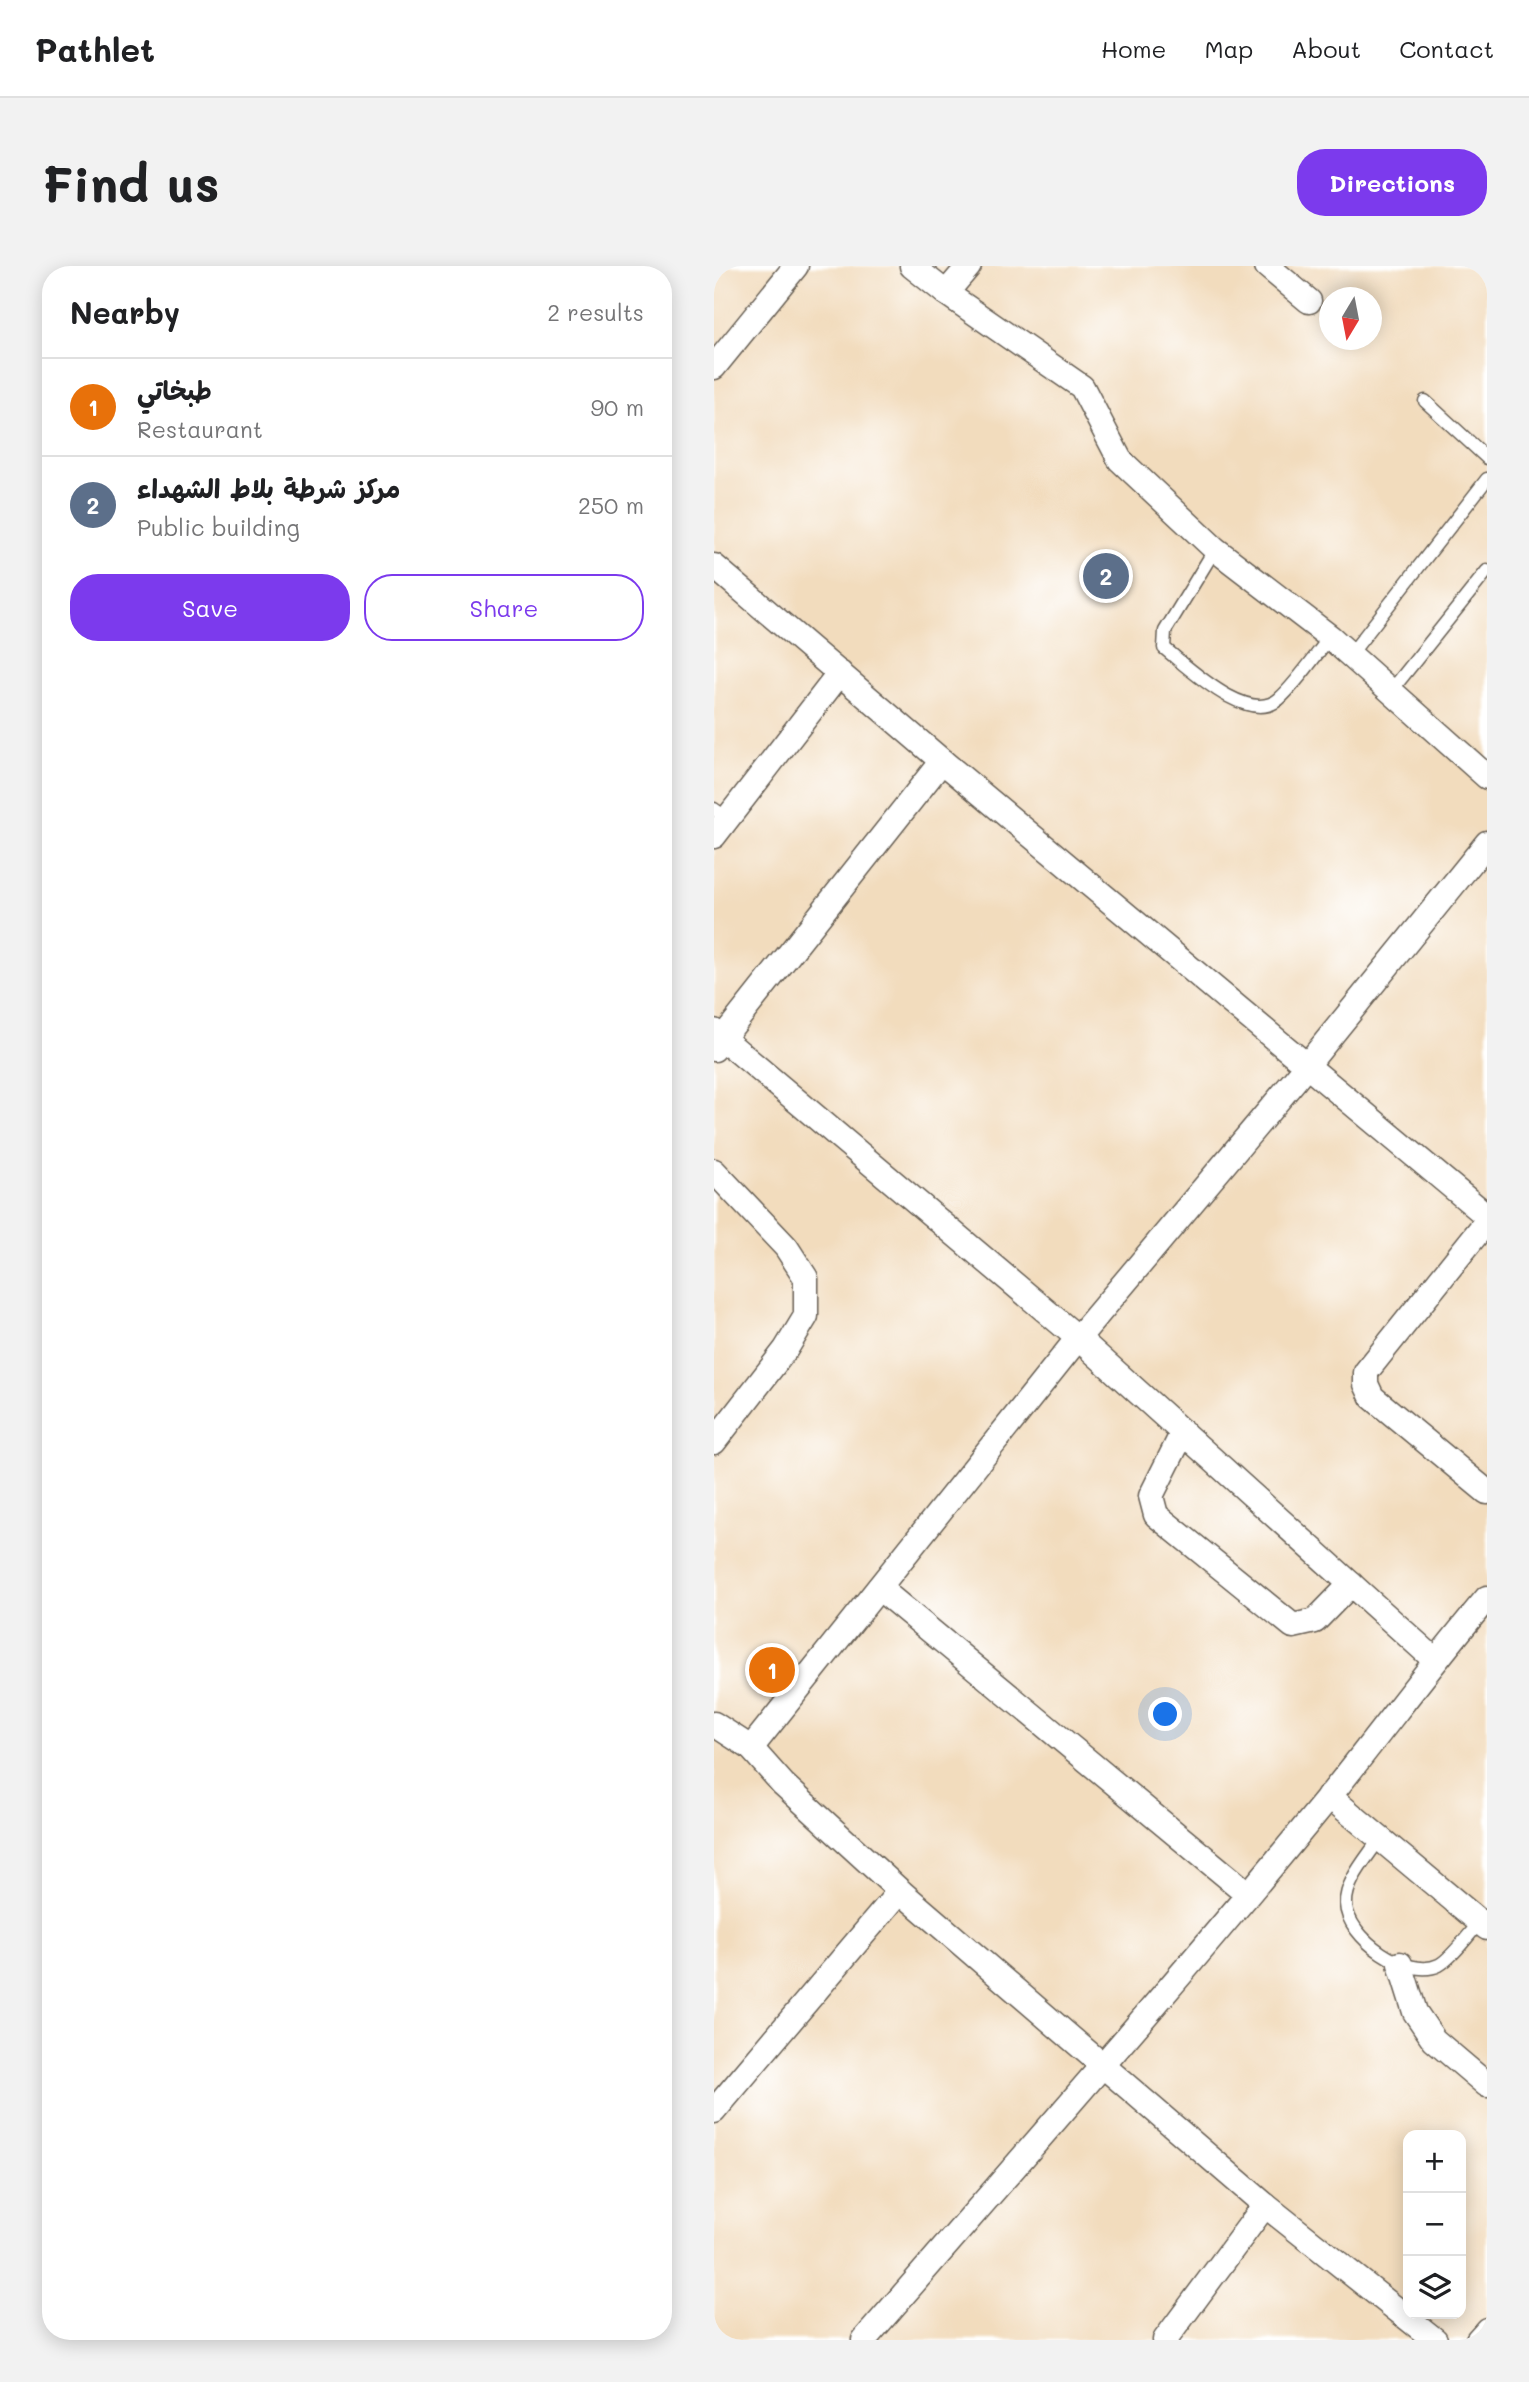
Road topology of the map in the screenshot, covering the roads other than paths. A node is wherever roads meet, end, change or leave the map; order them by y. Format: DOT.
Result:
graph roads {
  1 [pos="796,266"];
  2 [pos="912,266"];
  3 [pos="969,266"];
  4 [pos="1267,266"];
  5 [pos="946,293"];
  6 [pos="1309,301"];
  7 [pos="714,367"];
  8 [pos="1425,401"];
  9 [pos="1487,458"];
  10 [pos="1487,479"];
  11 [pos="1215,549"];
  12 [pos="714,566"];
  13 [pos="1487,571"];
  14 [pos="1330,637"];
  15 [pos="1350,655"];
  16 [pos="840,673"];
  17 [pos="1391,691"];
  18 [pos="942,761"];
  19 [pos="1487,777"];
  20 [pos="719,821"];
  21 [pos="1487,843"];
  22 [pos="717,1039"];
  23 [pos="1308,1065"];
  24 [pos="714,1171"];
  25 [pos="1487,1216"];
  26 [pos="1487,1221"];
  27 [pos="1078,1338"];
  28 [pos="1183,1432"];
  29 [pos="714,1442"];
  30 [pos="1487,1492"];
  31 [pos="1351,1584"];
  32 [pos="879,1588"];
  33 [pos="1487,1598"];
  34 [pos="1435,1660"];
  35 [pos="714,1724"];
  36 [pos="751,1748"];
  37 [pos="1329,1796"];
  38 [pos="1380,1838"];
  39 [pos="900,1891"];
  40 [pos="1247,1893"];
  41 [pos="1483,1925"];
  42 [pos="1400,1964"];
  43 [pos="1102,2065"];
  44 [pos="1487,2085"];
  45 [pos="714,2111"];
  46 [pos="1265,2205"];
  47 [pos="1487,2330"];
  48 [pos="864,2340"];
  49 [pos="1165,2340"];
  50 [pos="1435,2340"];
  51 [pos="1478,2340"];
  1 -- 7 [label="street"];
  2 -- 5 [label="street"];
  3 -- 5 [label="street"];
  4 -- 6 [label="street"];
  5 -- 11 [label="street"];
  8 -- 9 [label="lane"];
  10 -- 15 [label="lane"];
  11 -- 14 [label="street"];
  11 -- 14 [label="lane"];
  12 -- 16 [label="street"];
  13 -- 17 [label="lane"];
  14 -- 15 [label="street"];
  15 -- 17 [label="street"];
  16 -- 18 [label="street"];
  16 -- 20 [label="street"];
  17 -- 19 [label="street"];
  18 -- 22 [label="street"];
  18 -- 23 [label="street"];
  21 -- 23 [label="street"];
  22 -- 27 [label="street"];
  23 -- 25 [label="street"];
  23 -- 27 [label="street"];
  24 -- 29 [label="street"];
  26 -- 30 [label="street"];
  27 -- 28 [label="street"];
  27 -- 32 [label="street"];
  28 -- 31 [label="street"];
  28 -- 31 [label="street"];
  31 -- 34 [label="street"];
  32 -- 36 [label="street"];
  32 -- 40 [label="street"];
  33 -- 34 [label="street"];
  34 -- 37 [label="street"];
  35 -- 36 [label="street"];
  36 -- 39 [label="street"];
  37 -- 38 [label="street"];
  37 -- 40 [label="street"];
  38 -- 41 [label="street"];
  38 -- 42 [label="lane"];
  39 -- 43 [label="street"];
  39 -- 45 [label="street"];
  40 -- 43 [label="street"];
  41 -- 42 [label="lane"];
  42 -- 44 [label="street"];
  43 -- 46 [label="street"];
  43 -- 48 [label="street"];
  46 -- 49 [label="street"];
  46 -- 50 [label="street"];
  47 -- 51 [label="street"];
}
